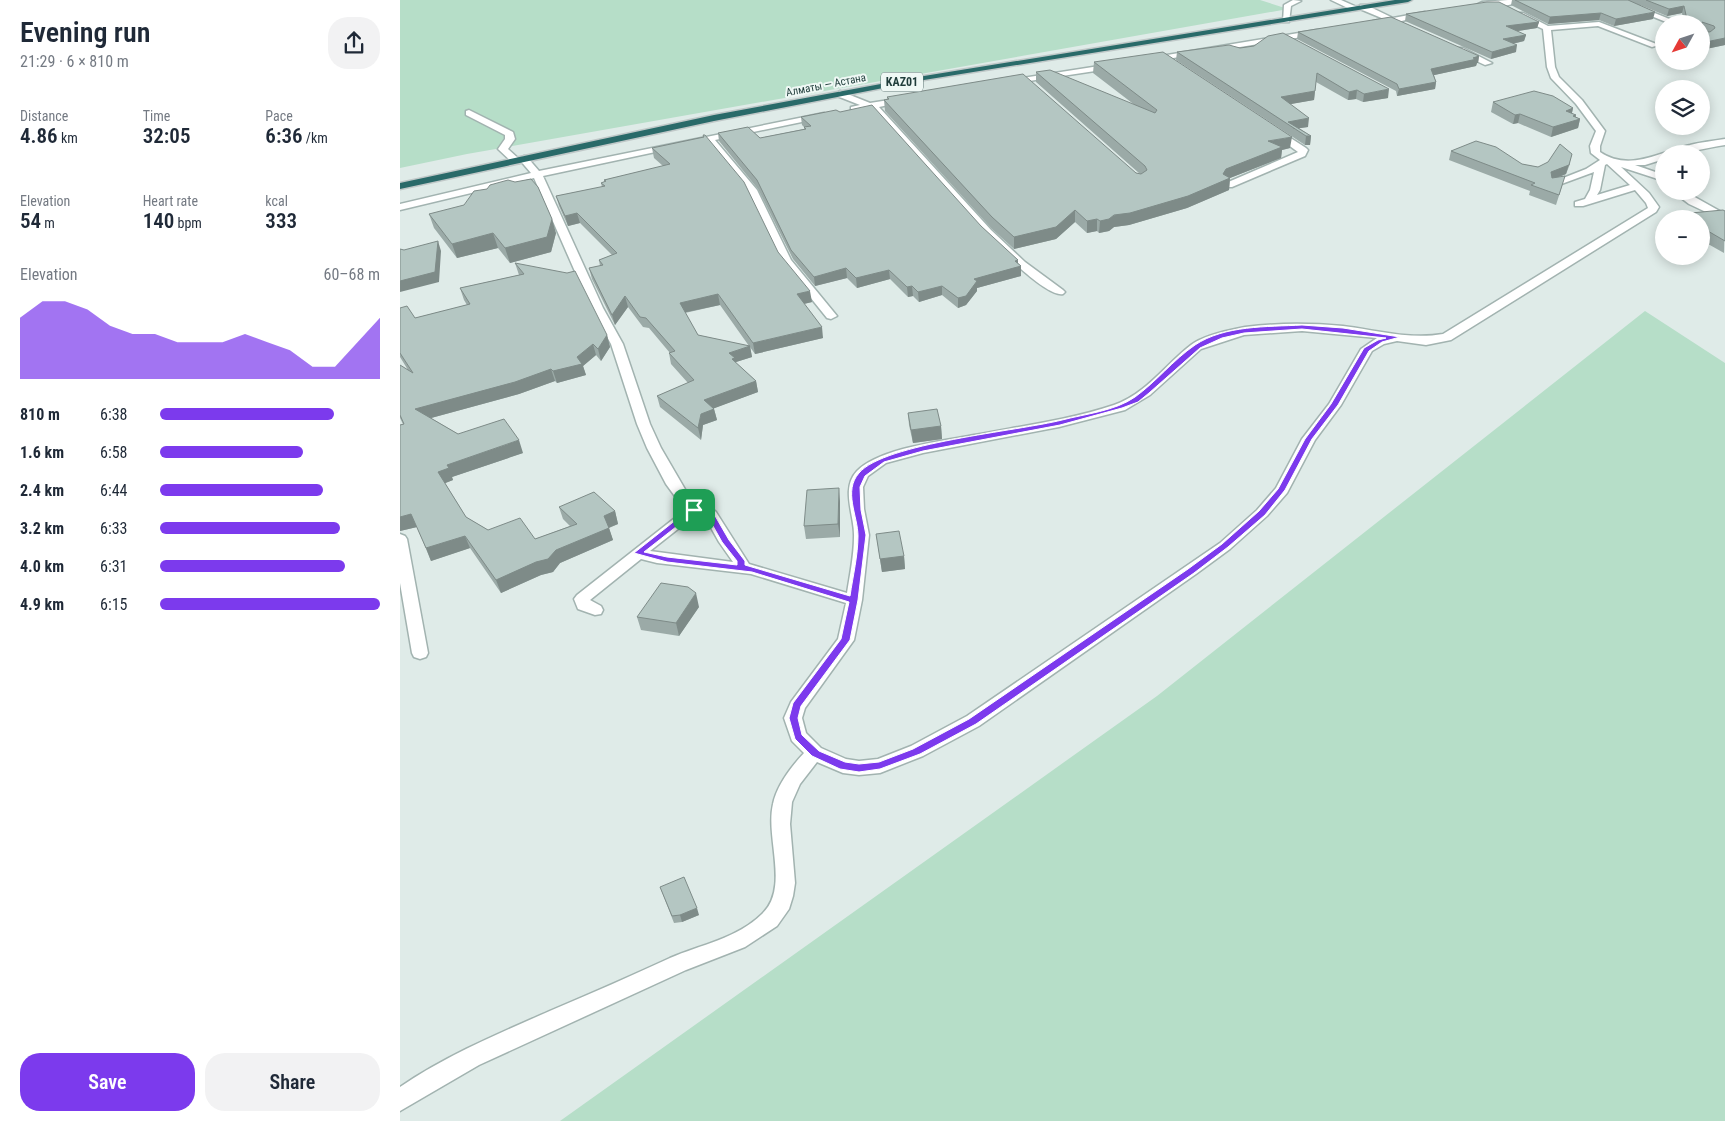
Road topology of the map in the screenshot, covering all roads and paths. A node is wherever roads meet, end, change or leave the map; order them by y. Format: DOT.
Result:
graph roads {
  1 [pos="1335,0"];
  2 [pos="1408,0"];
  3 [pos="1518,0"];
  4 [pos="1616,0"];
  5 [pos="1297,1"];
  6 [pos="1474,3"];
  7 [pos="1499,4"];
  8 [pos="1359,8"];
  9 [pos="1431,14"];
  10 [pos="1655,15"];
  11 [pos="1286,20"];
  12 [pos="1392,20"];
  13 [pos="1363,25"];
  14 [pos="1410,28"];
  15 [pos="1547,28"];
  16 [pos="1324,31"];
  17 [pos="1285,38"];
  18 [pos="1655,45"];
  19 [pos="1300,46"];
  20 [pos="1453,47"];
  21 [pos="1163,58"];
  22 [pos="1144,61"];
  23 [pos="1488,62"];
  24 [pos="1008,64"];
  25 [pos="1125,64"];
  26 [pos="1178,67"];
  27 [pos="1559,82"];
  28 [pos="1000,83"];
  29 [pos="1029,83"];
  30 [pos="1552,92"];
  31 [pos="840,94"];
  32 [pos="917,96"];
  33 [pos="871,105"];
  34 [pos="843,111"];
  35 [pos="469,113"];
  36 [pos="833,113"];
  37 [pos="1269,127"];
  38 [pos="709,138"];
  39 [pos="1725,142"];
  40 [pos="1700,145"];
  41 [pos="1655,159"];
  42 [pos="520,160"];
  43 [pos="1604,162"];
  44 [pos="1620,163"];
  45 [pos="537,174"];
  46 [pos="1655,175"];
  47 [pos="1553,184"];
  48 [pos="1229,185"];
  49 [pos="400,186"];
  50 [pos="1635,187"];
  51 [pos="1590,199"];
  52 [pos="1690,200"];
  53 [pos="1579,204"];
  54 [pos="400,207"];
  55 [pos="1725,218"];
  56 [pos="1059,292"];
  57 [pos="831,316"];
  58 [pos="1397,337"];
  59 [pos="694,510"];
  60 [pos="400,539"];
  61 [pos="638,553"];
  62 [pos="740,567"];
  63 [pos="854,600"];
  64 [pos="595,610"];
  65 [pos="420,654"];
  66 [pos="815,753"];
  67 [pos="400,1100"];
  1 -- 8 [label="street"];
  2 -- 8 [label="highway, Алматы — Астана / KАZ01"];
  3 -- 7 [label="street"];
  4 -- 10 [label="street"];
  5 -- 11 [label="street"];
  6 -- 7 [label="street"];
  7 -- 15 [label="street"];
  8 -- 11 [label="highway, Алматы — Астана / KАZ01"];
  8 -- 12 [label="street"];
  9 -- 12 [label="street"];
  11 -- 24 [label="highway, Алматы — Астана / KАZ01"];
  12 -- 13 [label="street"];
  12 -- 14 [label="street"];
  15 -- 18 [label="street"];
  15 -- 27 [label="street"];
  16 -- 17 [label="street"];
  17 -- 19 [label="street"];
  17 -- 21 [label="street"];
  20 -- 23 [label="street"];
  21 -- 22 [label="street"];
  21 -- 26 [label="street"];
  24 -- 29 [label="street"];
  24 -- 31 [label="highway, Алматы — Астана / KАZ01"];
  25 -- 29 [label="street"];
  27 -- 30 [label="street"];
  27 -- 43 [label="street"];
  28 -- 29 [label="street"];
  31 -- 33 [label="street"];
  31 -- 42 [label="highway, Алматы — Астана / KАZ01"];
  32 -- 33 [label="street"];
  33 -- 34 [label="street"];
  33 -- 56 [label="street"];
  35 -- 42 [label="street"];
  36 -- 38 [label="street"];
  37 -- 48 [label="street"];
  38 -- 45 [label="street"];
  38 -- 57 [label="street"];
  39 -- 40 [label="street"];
  41 -- 44 [label="street"];
  42 -- 45 [label="street"];
  42 -- 49 [label="highway, Алматы — Астана / KАZ01"];
  43 -- 44 [label="street"];
  43 -- 47 [label="street"];
  43 -- 50 [label="street"];
  43 -- 51 [label="street"];
  44 -- 46 [label="street"];
  45 -- 54 [label="street"];
  45 -- 59 [label="street"];
  50 -- 51 [label="street"];
  50 -- 58 [label="street"];
  51 -- 53 [label="street"];
  52 -- 55 [label="street"];
  58 -- 63 [label="street"];
  58 -- 66 [label="street"];
  59 -- 61 [label="street"];
  59 -- 62 [label="street"];
  60 -- 65 [label="street"];
  61 -- 62 [label="street"];
  61 -- 64 [label="street"];
  62 -- 63 [label="street"];
  63 -- 66 [label="street"];
  66 -- 67 [label="street"];
}
